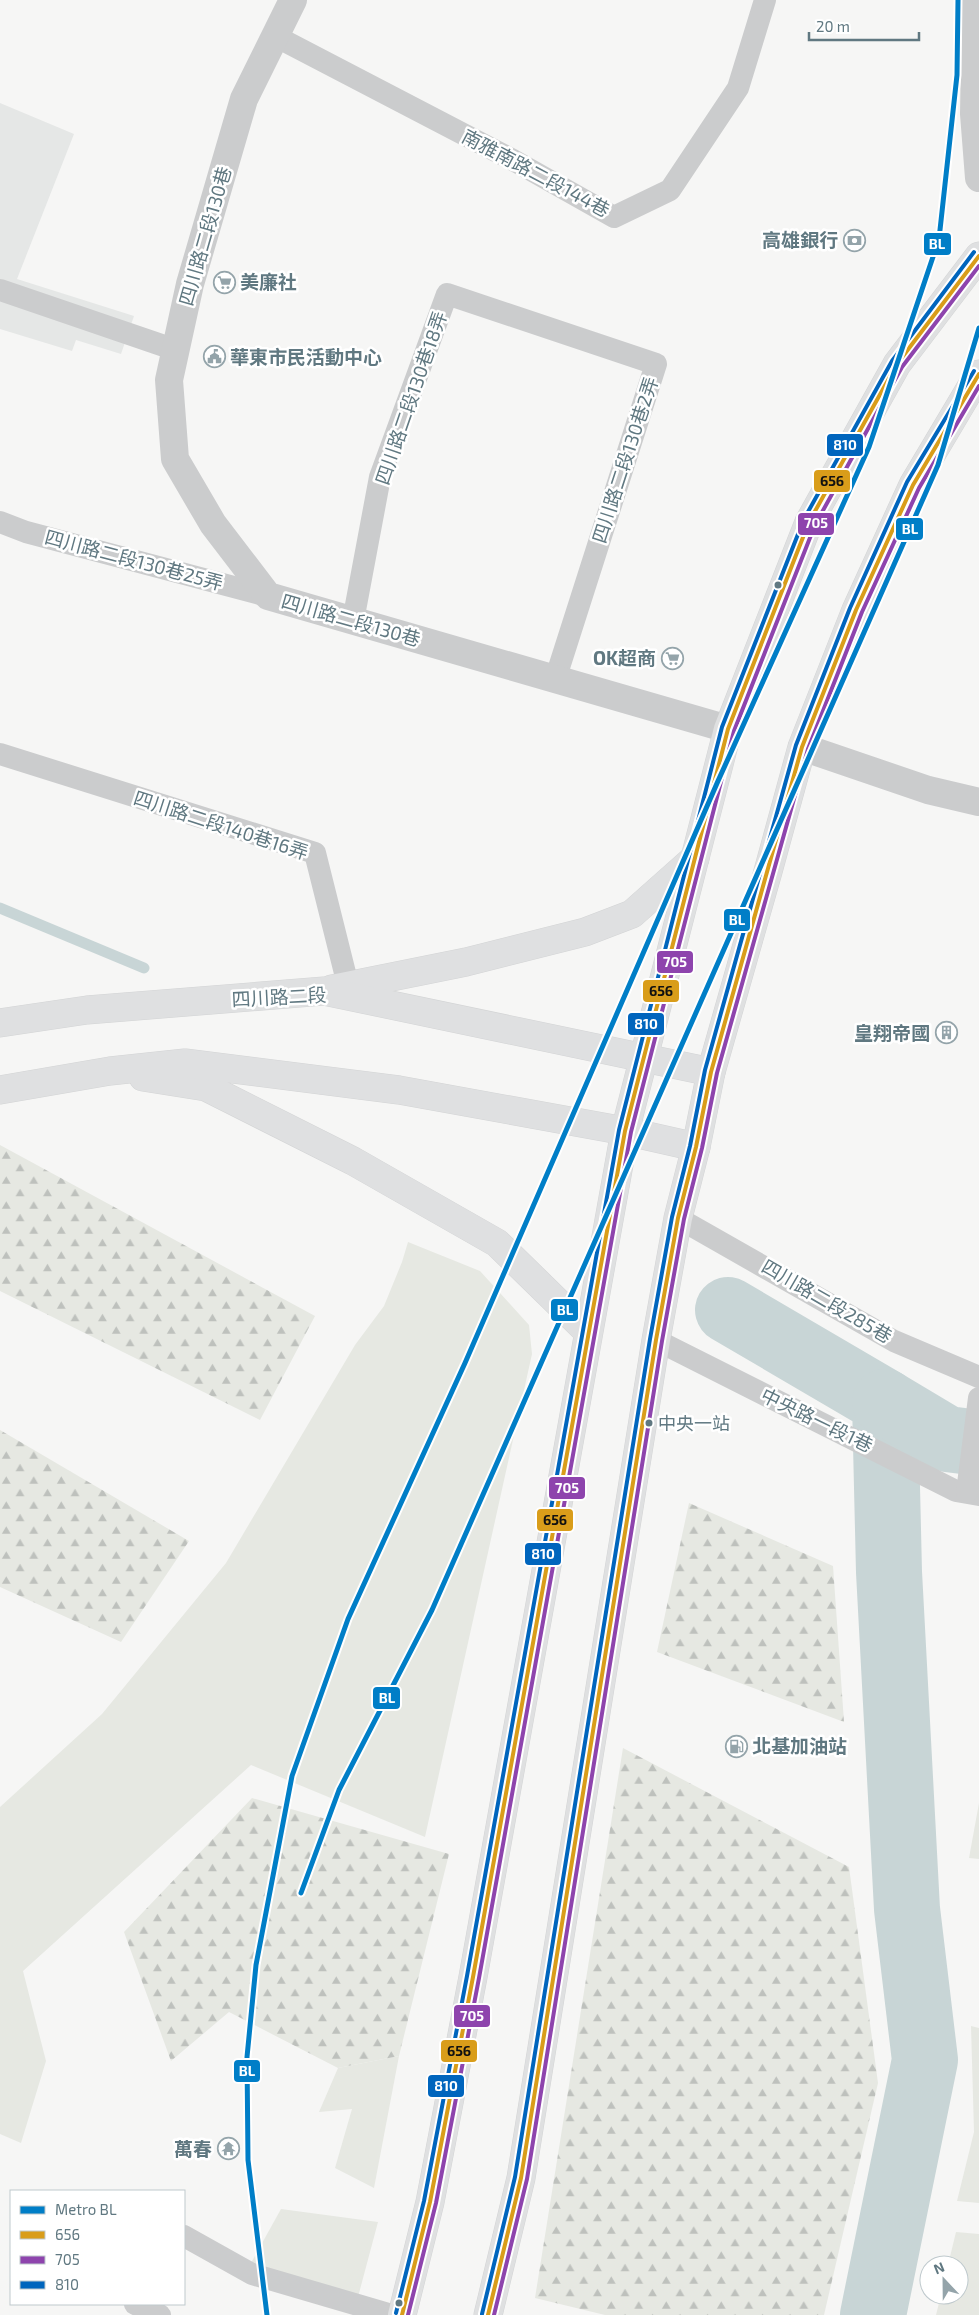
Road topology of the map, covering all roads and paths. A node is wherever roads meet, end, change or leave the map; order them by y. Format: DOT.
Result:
graph roads {
  1 [pos="293,0"];
  2 [pos="765,0"];
  3 [pos="976,0"];
  4 [pos="275,36"];
  5 [pos="979,178"];
  6 [pos="979,256"];
  7 [pos="0,290"];
  8 [pos="447,294"];
  9 [pos="176,350"];
  10 [pos="979,374"];
  11 [pos="0,522"];
  12 [pos="268,596"];
  13 [pos="354,621"];
  14 [pos="556,680"];
  15 [pos="728,729"];
  16 [pos="802,747"];
  17 [pos="0,754"];
  18 [pos="979,802"];
  19 [pos="695,858"];
  20 [pos="336,988"];
  21 [pos="0,1023"];
  22 [pos="642,1057"];
  23 [pos="110,1071"];
  24 [pos="711,1072"];
  25 [pos="0,1090"];
  26 [pos="625,1131"];
  27 [pos="696,1147"];
  28 [pos="678,1218"];
  29 [pos="587,1331"];
  30 [pos="656,1340"];
  31 [pos="979,1377"];
  32 [pos="979,1398"];
  33 [pos="971,1491"];
  34 [pos="185,2237"];
  35 [pos="137,2305"];
  36 [pos="160,2315"];
  37 [pos="392,2315"];
  38 [pos="402,2315"];
  39 [pos="488,2315"];
  1 -- 4 [label="street"];
  2 -- 4 [label="lane, 南雅南路二段144巷"];
  3 -- 5 [label="street"];
  4 -- 9 [label="street, 四川路二段130巷"];
  6 -- 15 [label="main road"];
  7 -- 9 [label="lane"];
  8 -- 13 [label="lane, 四川路二段130巷18弄"];
  8 -- 14 [label="lane, 四川路二段130巷2弄"];
  9 -- 12 [label="street, 四川路二段130巷"];
  10 -- 16 [label="main road"];
  11 -- 12 [label="lane, 四川路二段130巷25弄"];
  12 -- 13 [label="street, 四川路二段130巷"];
  13 -- 14 [label="street, 四川路二段130巷"];
  14 -- 15 [label="street, 四川路二段130巷"];
  15 -- 19 [label="main road"];
  16 -- 18 [label="street"];
  16 -- 24 [label="main road"];
  17 -- 20 [label="lane, 四川路二段140巷16弄"];
  19 -- 20 [label="main road"];
  19 -- 22 [label="main road"];
  20 -- 21 [label="main road, 四川路二段"];
  20 -- 22 [label="main road, 四川路二段"];
  22 -- 24 [label="main road, 四川路二段"];
  22 -- 26 [label="main road"];
  23 -- 25 [label="main road"];
  23 -- 26 [label="main road"];
  23 -- 29 [label="main road"];
  24 -- 27 [label="main road"];
  26 -- 27 [label="main road"];
  26 -- 29 [label="main road"];
  27 -- 28 [label="main road"];
  28 -- 30 [label="main road"];
  28 -- 31 [label="lane, 四川路二段285巷"];
  29 -- 38 [label="main road"];
  30 -- 33 [label="lane, 中央路一段1巷"];
  30 -- 39 [label="main road"];
  32 -- 33 [label="lane"];
  34 -- 37 [label="lane"];
  35 -- 36 [label="lane"];
}
